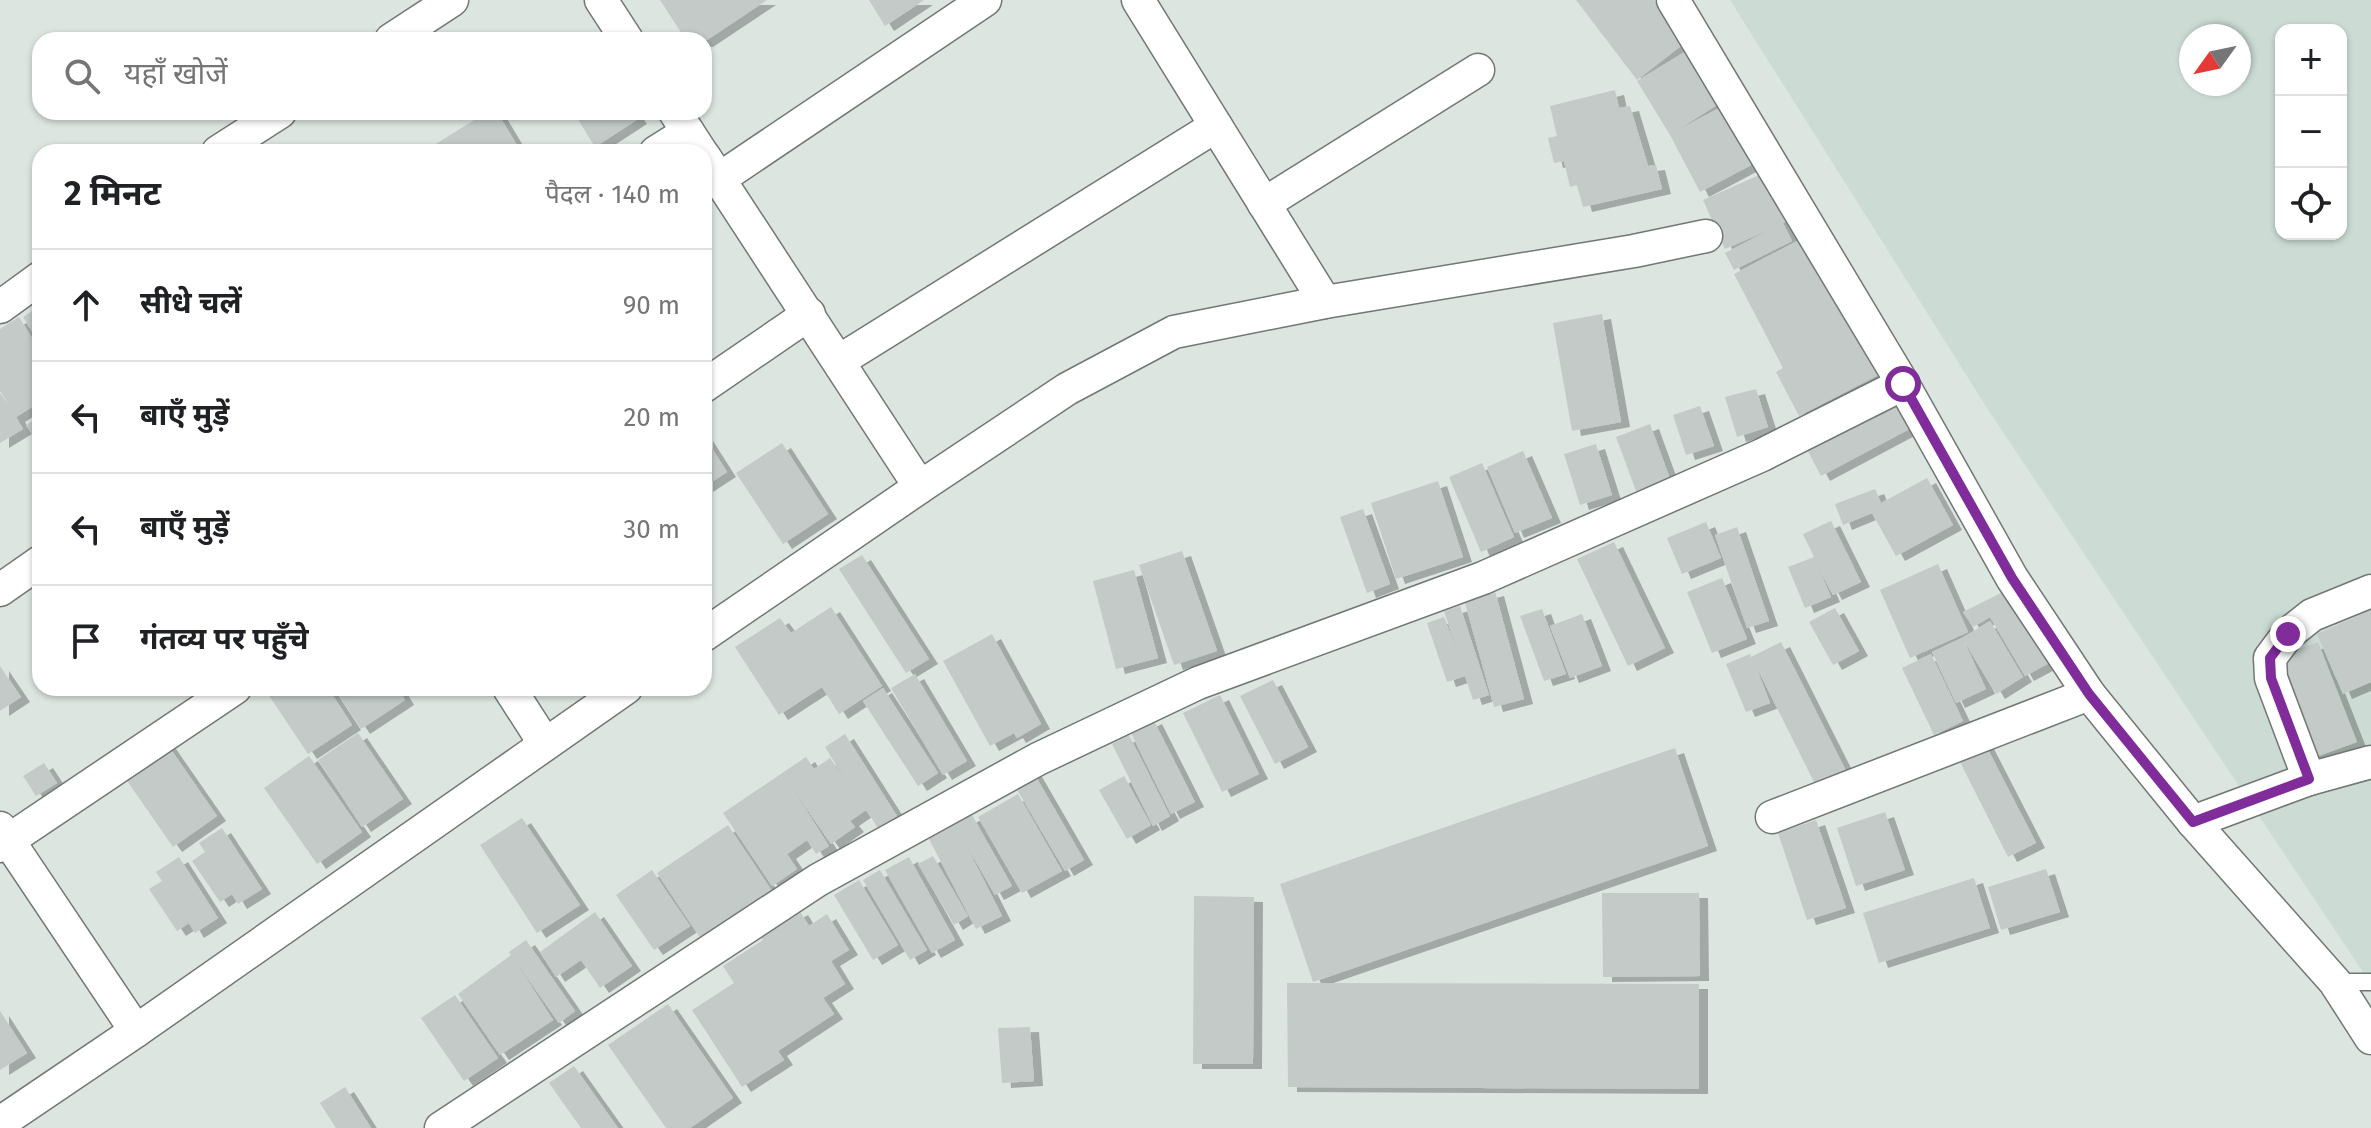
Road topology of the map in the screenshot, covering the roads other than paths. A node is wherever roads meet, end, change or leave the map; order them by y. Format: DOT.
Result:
graph roads {
  1 [pos="452,0"];
  2 [pos="601,0"];
  3 [pos="985,0"];
  4 [pos="1138,0"];
  5 [pos="1673,0"];
  6 [pos="403,32"];
  7 [pos="622,32"];
  8 [pos="1478,70"];
  9 [pos="268,120"];
  10 [pos="1216,126"];
  11 [pos="230,144"];
  12 [pos="701,144"];
  13 [pos="712,168"];
  14 [pos="1264,204"];
  15 [pos="1706,236"];
  16 [pos="32,284"];
  17 [pos="1325,302"];
  18 [pos="0,307"];
  19 [pos="809,314"];
  20 [pos="839,361"];
  21 [pos="712,381"];
  22 [pos="1903,384"];
  23 [pos="920,487"];
  24 [pos="32,568"];
  25 [pos="0,590"];
  26 [pos="2371,591"];
  27 [pos="712,630"];
  28 [pos="2089,694"];
  29 [pos="223,696"];
  30 [pos="514,696"];
  31 [pos="614,696"];
  32 [pos="545,744"];
  33 [pos="2371,762"];
  34 [pos="2309,779"];
  35 [pos="1772,817"];
  36 [pos="2193,822"];
  37 [pos="3,839"];
  38 [pos="2335,982"];
  39 [pos="2371,982"];
  40 [pos="136,1031"];
  41 [pos="2371,1038"];
  42 [pos="0,1123"];
  43 [pos="441,1128"];
  1 -- 6 [label="street"];
  2 -- 7 [label="street"];
  3 -- 12 [label="street"];
  4 -- 10 [label="street"];
  5 -- 22 [label="street"];
  8 -- 14 [label="street"];
  9 -- 11 [label="street"];
  10 -- 14 [label="street"];
  10 -- 20 [label="street"];
  13 -- 19 [label="street"];
  14 -- 17 [label="street"];
  15 -- 17 [label="street"];
  16 -- 18 [label="street"];
  17 -- 23 [label="street"];
  19 -- 20 [label="street"];
  19 -- 21 [label="street"];
  20 -- 23 [label="street"];
  22 -- 28 [label="street"];
  22 -- 43 [label="street"];
  23 -- 27 [label="street"];
  24 -- 25 [label="street"];
  26 -- 34 [label="street"];
  28 -- 35 [label="street"];
  28 -- 36 [label="street"];
  29 -- 37 [label="street"];
  30 -- 32 [label="street"];
  31 -- 32 [label="street"];
  32 -- 40 [label="street"];
  33 -- 34 [label="street"];
  34 -- 36 [label="street"];
  36 -- 38 [label="street"];
  37 -- 40 [label="street"];
  38 -- 39 [label="lane"];
  38 -- 41 [label="street"];
  40 -- 42 [label="street"];
}
